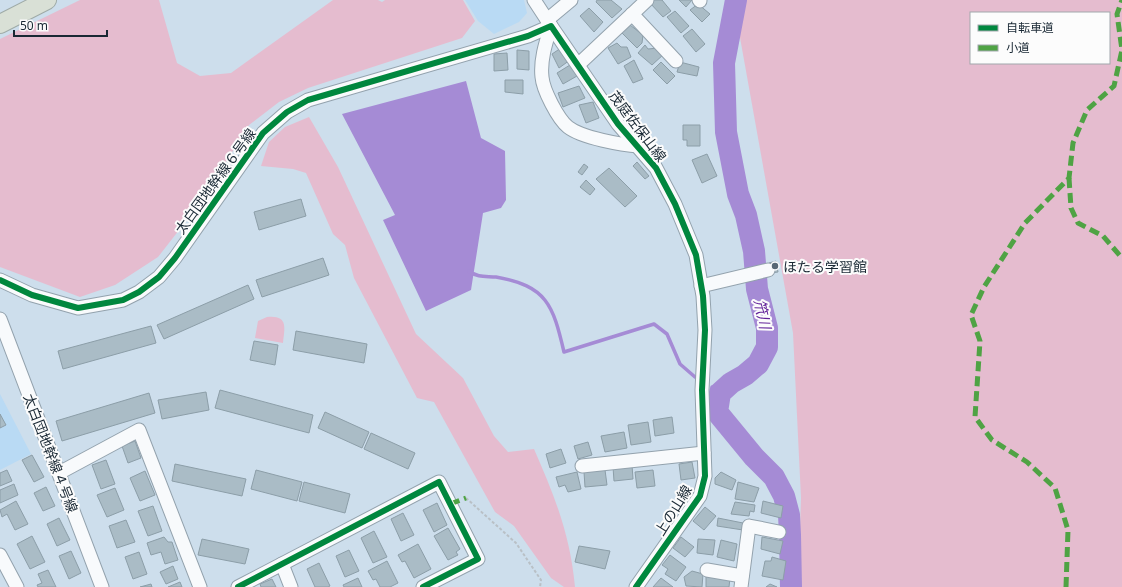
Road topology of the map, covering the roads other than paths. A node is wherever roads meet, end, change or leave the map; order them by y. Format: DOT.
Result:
graph roads {
  1 [pos="47,0"];
  2 [pos="534,0"];
  3 [pos="571,0"];
  4 [pos="647,0"];
  5 [pos="632,14"];
  6 [pos="549,23"];
  7 [pos="0,24"];
  8 [pos="676,61"];
  9 [pos="579,64"];
  10 [pos="639,146"];
  11 [pos="768,270"];
  12 [pos="0,280"];
  13 [pos="701,286"];
  14 [pos="0,319"];
  15 [pos="702,390"];
  16 [pos="704,453"];
  17 [pos="582,466"];
  18 [pos="59,473"];
  19 [pos="779,532"];
  20 [pos="0,555"];
  21 [pos="282,564"];
  22 [pos="707,570"];
  23 [pos="742,581"];
  24 [pos="17,587"];
  25 [pos="102,587"];
  26 [pos="200,587"];
  27 [pos="238,587"];
  28 [pos="291,587"];
  29 [pos="423,587"];
  30 [pos="636,587"];
  1 -- 7 [label="highway"];
  2 -- 6 [label="street, 茂庭佐保山線"];
  3 -- 6 [label="street, 太白団地幹線６号線"];
  4 -- 5 [label="street"];
  5 -- 8 [label="street"];
  5 -- 9 [label="street"];
  6 -- 9 [label="street, 茂庭佐保山線"];
  6 -- 10 [label="street, 茂庭佐保山線"];
  6 -- 12 [label="street, 太白団地幹線６号線"];
  9 -- 10 [label="street, 茂庭佐保山線"];
  10 -- 13 [label="street, 茂庭佐保山線"];
  11 -- 13 [label="street"];
  13 -- 15 [label="street, 茂庭佐保山線"];
  14 -- 18 [label="street, 太白団地幹線４号線"];
  15 -- 16 [label="street, 上の山線"];
  16 -- 17 [label="street"];
  16 -- 30 [label="street, 上の山線"];
  18 -- 25 [label="street, 太白団地幹線４号線"];
  18 -- 26 [label="street"];
  19 -- 23 [label="street"];
  20 -- 24 [label="street"];
  21 -- 27 [label="street"];
  21 -- 28 [label="street"];
  21 -- 29 [label="street"];
  22 -- 23 [label="street"];
}
